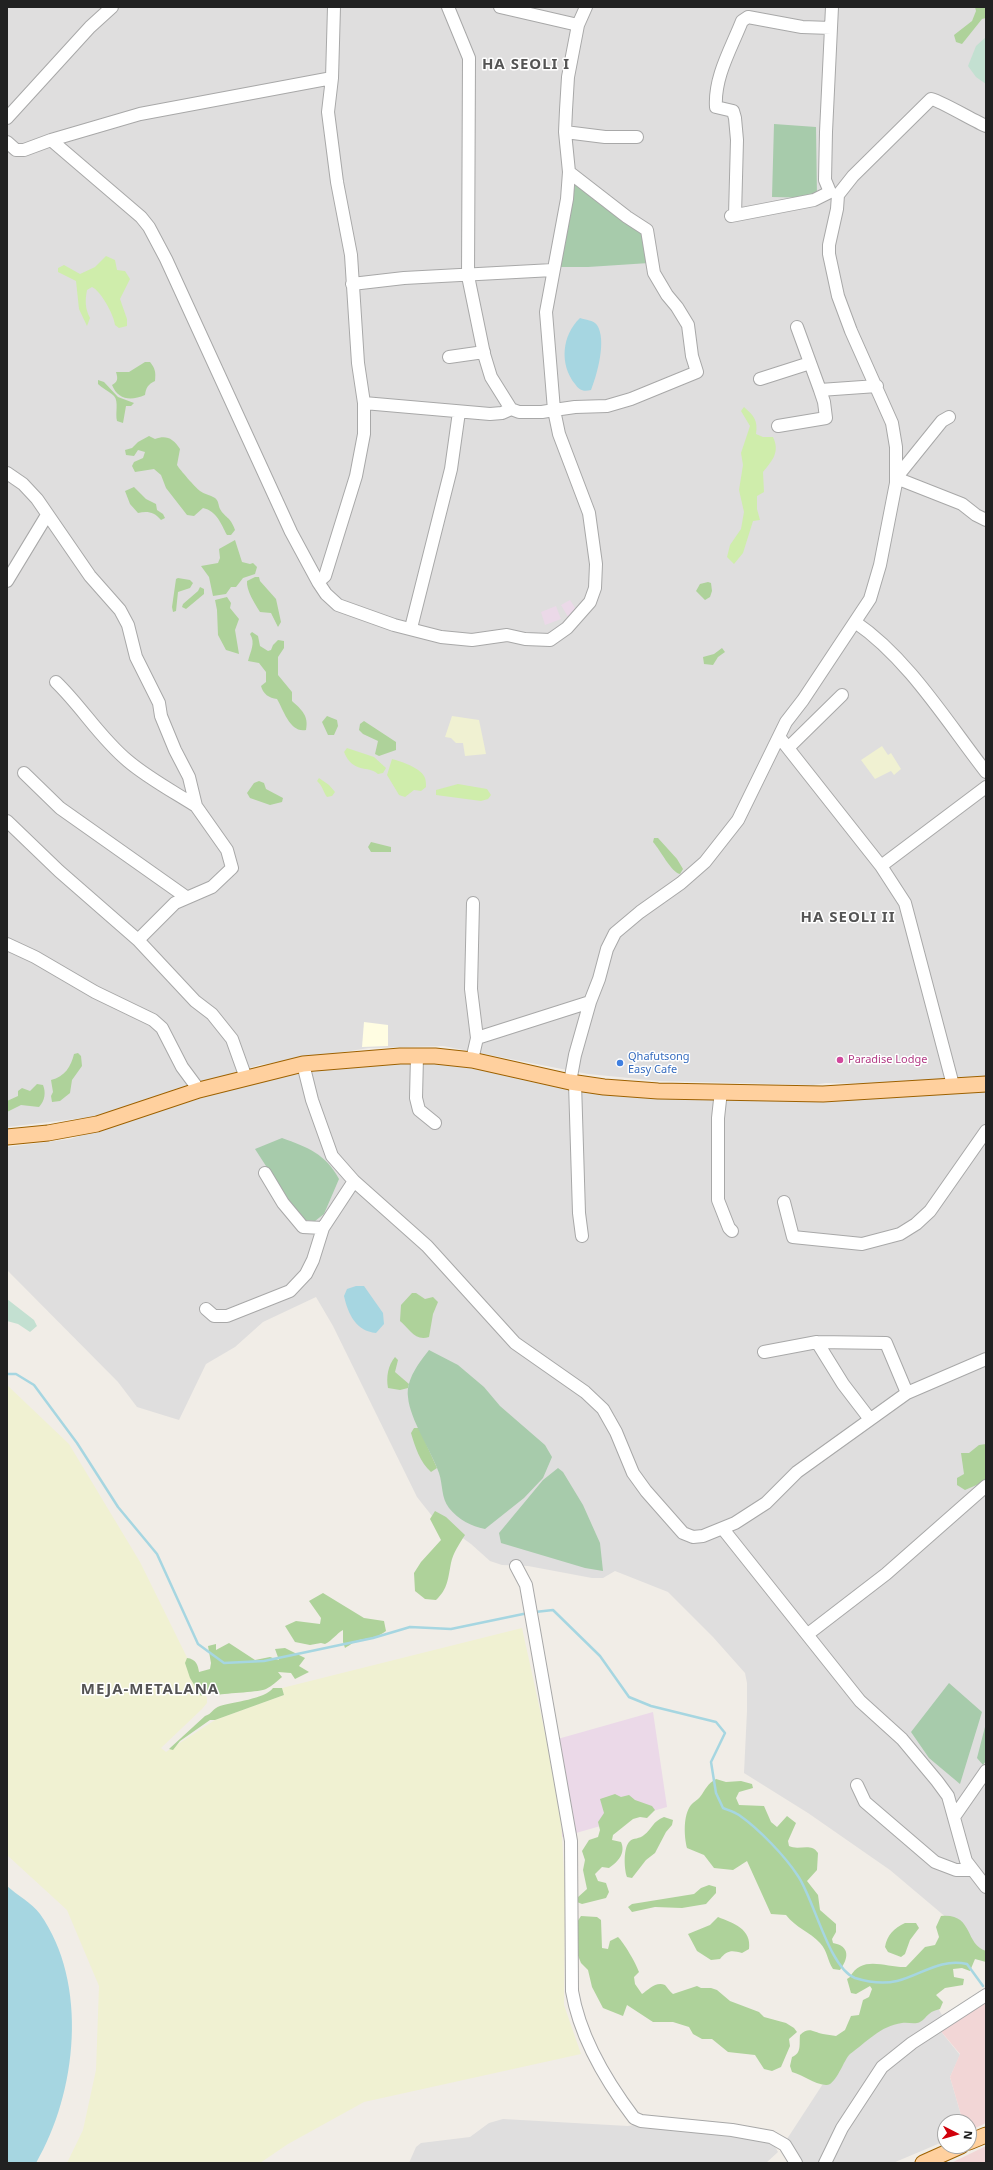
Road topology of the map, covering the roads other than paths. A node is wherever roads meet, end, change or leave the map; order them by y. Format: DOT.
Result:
graph roads {
  1 [pos="112,7"];
  2 [pos="334,7"];
  3 [pos="448,7"];
  4 [pos="500,7"];
  5 [pos="586,7"];
  6 [pos="832,7"];
  7 [pos="578,25"];
  8 [pos="831,28"];
  9 [pos="332,78"];
  10 [pos="7,118"];
  11 [pos="986,126"];
  12 [pos="565,132"];
  13 [pos="637,137"];
  14 [pos="51,140"];
  15 [pos="7,142"];
  16 [pos="569,172"];
  17 [pos="834,194"];
  18 [pos="553,270"];
  19 [pos="468,276"];
  20 [pos="352,284"];
  21 [pos="796,327"];
  22 [pos="484,352"];
  23 [pos="449,357"];
  24 [pos="810,363"];
  25 [pos="760,379"];
  26 [pos="877,386"];
  27 [pos="820,390"];
  28 [pos="364,403"];
  29 [pos="512,409"];
  30 [pos="554,410"];
  31 [pos="459,412"];
  32 [pos="949,417"];
  33 [pos="778,426"];
  34 [pos="7,473"];
  35 [pos="896,478"];
  36 [pos="47,515"];
  37 [pos="986,520"];
  38 [pos="7,581"];
  39 [pos="318,582"];
  40 [pos="855,622"];
  41 [pos="410,628"];
  42 [pos="56,682"];
  43 [pos="842,695"];
  44 [pos="780,738"];
  45 [pos="788,748"];
  46 [pos="986,772"];
  47 [pos="24,773"];
  48 [pos="986,788"];
  49 [pos="196,806"];
  50 [pos="7,821"];
  51 [pos="882,866"];
  52 [pos="186,897"];
  53 [pos="473,903"];
  54 [pos="138,940"];
  55 [pos="7,944"];
  56 [pos="590,1002"];
  57 [pos="477,1038"];
  58 [pos="417,1056"];
  59 [pos="472,1060"];
  60 [pos="303,1064"];
  61 [pos="246,1078"];
  62 [pos="572,1083"];
  63 [pos="986,1084"];
  64 [pos="953,1085"];
  65 [pos="199,1090"];
  66 [pos="721,1091"];
  67 [pos="435,1123"];
  68 [pos="986,1130"];
  69 [pos="7,1136"];
  70 [pos="265,1173"];
  71 [pos="354,1181"];
  72 [pos="784,1202"];
  73 [pos="323,1228"];
  74 [pos="732,1231"];
  75 [pos="582,1236"];
  76 [pos="206,1309"];
  77 [pos="817,1342"];
  78 [pos="764,1352"];
  79 [pos="986,1358"];
  80 [pos="906,1393"];
  81 [pos="869,1418"];
  82 [pos="986,1486"];
  83 [pos="723,1529"];
  84 [pos="516,1566"];
  85 [pos="808,1634"];
  86 [pos="986,1771"];
  87 [pos="857,1785"];
  88 [pos="954,1817"];
  89 [pos="972,1870"];
  90 [pos="986,1887"];
  91 [pos="986,1995"];
  92 [pos="943,2154"];
  93 [pos="796,2163"];
  94 [pos="825,2163"];
  95 [pos="923,2163"];
  1 -- 10 [label="street"];
  2 -- 9 [label="street"];
  3 -- 19 [label="street"];
  4 -- 7 [label="street"];
  5 -- 7 [label="street"];
  6 -- 8 [label="street"];
  7 -- 12 [label="street"];
  8 -- 17 [label="street"];
  8 -- 17 [label="street"];
  9 -- 14 [label="street"];
  9 -- 20 [label="street"];
  11 -- 17 [label="street"];
  12 -- 13 [label="street"];
  12 -- 16 [label="street"];
  14 -- 15 [label="street"];
  14 -- 39 [label="street"];
  16 -- 18 [label="street"];
  16 -- 30 [label="street"];
  17 -- 26 [label="street"];
  18 -- 19 [label="street"];
  18 -- 30 [label="street"];
  19 -- 20 [label="street"];
  19 -- 22 [label="street"];
  20 -- 28 [label="street"];
  21 -- 24 [label="street"];
  22 -- 23 [label="street"];
  22 -- 29 [label="street"];
  24 -- 25 [label="street"];
  24 -- 27 [label="street"];
  26 -- 27 [label="street"];
  26 -- 35 [label="street"];
  27 -- 33 [label="street"];
  28 -- 31 [label="street"];
  28 -- 39 [label="street"];
  29 -- 30 [label="street"];
  29 -- 31 [label="street"];
  30 -- 41 [label="street"];
  31 -- 41 [label="street"];
  32 -- 35 [label="street"];
  34 -- 36 [label="street"];
  35 -- 37 [label="street"];
  35 -- 40 [label="street"];
  36 -- 38 [label="street"];
  36 -- 49 [label="street"];
  39 -- 41 [label="street"];
  40 -- 44 [label="street"];
  40 -- 46 [label="street"];
  42 -- 49 [label="street"];
  43 -- 45 [label="street"];
  44 -- 45 [label="street"];
  44 -- 56 [label="street"];
  45 -- 51 [label="street"];
  47 -- 52 [label="street"];
  48 -- 51 [label="street"];
  49 -- 52 [label="street"];
  50 -- 54 [label="street"];
  51 -- 64 [label="street"];
  52 -- 54 [label="street"];
  53 -- 57 [label="street"];
  54 -- 61 [label="street"];
  55 -- 65 [label="street"];
  56 -- 57 [label="street"];
  56 -- 62 [label="street"];
  57 -- 59 [label="street"];
  58 -- 59 [label="main road"];
  58 -- 60 [label="main road"];
  58 -- 67 [label="street"];
  59 -- 62 [label="main road"];
  60 -- 61 [label="main road"];
  60 -- 71 [label="street"];
  61 -- 65 [label="main road"];
  62 -- 66 [label="main road"];
  62 -- 75 [label="street"];
  63 -- 64 [label="main road"];
  64 -- 66 [label="main road"];
  65 -- 69 [label="main road"];
  66 -- 74 [label="street"];
  68 -- 72 [label="street"];
  70 -- 73 [label="street"];
  71 -- 73 [label="street"];
  71 -- 83 [label="street"];
  73 -- 76 [label="street"];
  77 -- 78 [label="street"];
  77 -- 80 [label="street"];
  77 -- 81 [label="street"];
  79 -- 80 [label="street"];
  80 -- 81 [label="street"];
  81 -- 83 [label="street"];
  82 -- 85 [label="street"];
  83 -- 85 [label="street"];
  84 -- 93 [label="street"];
  85 -- 88 [label="street"];
  86 -- 88 [label="street"];
  87 -- 89 [label="street"];
  88 -- 89 [label="street"];
  89 -- 90 [label="street"];
  91 -- 94 [label="street"];
  92 -- 95 [label="main road"];
}
